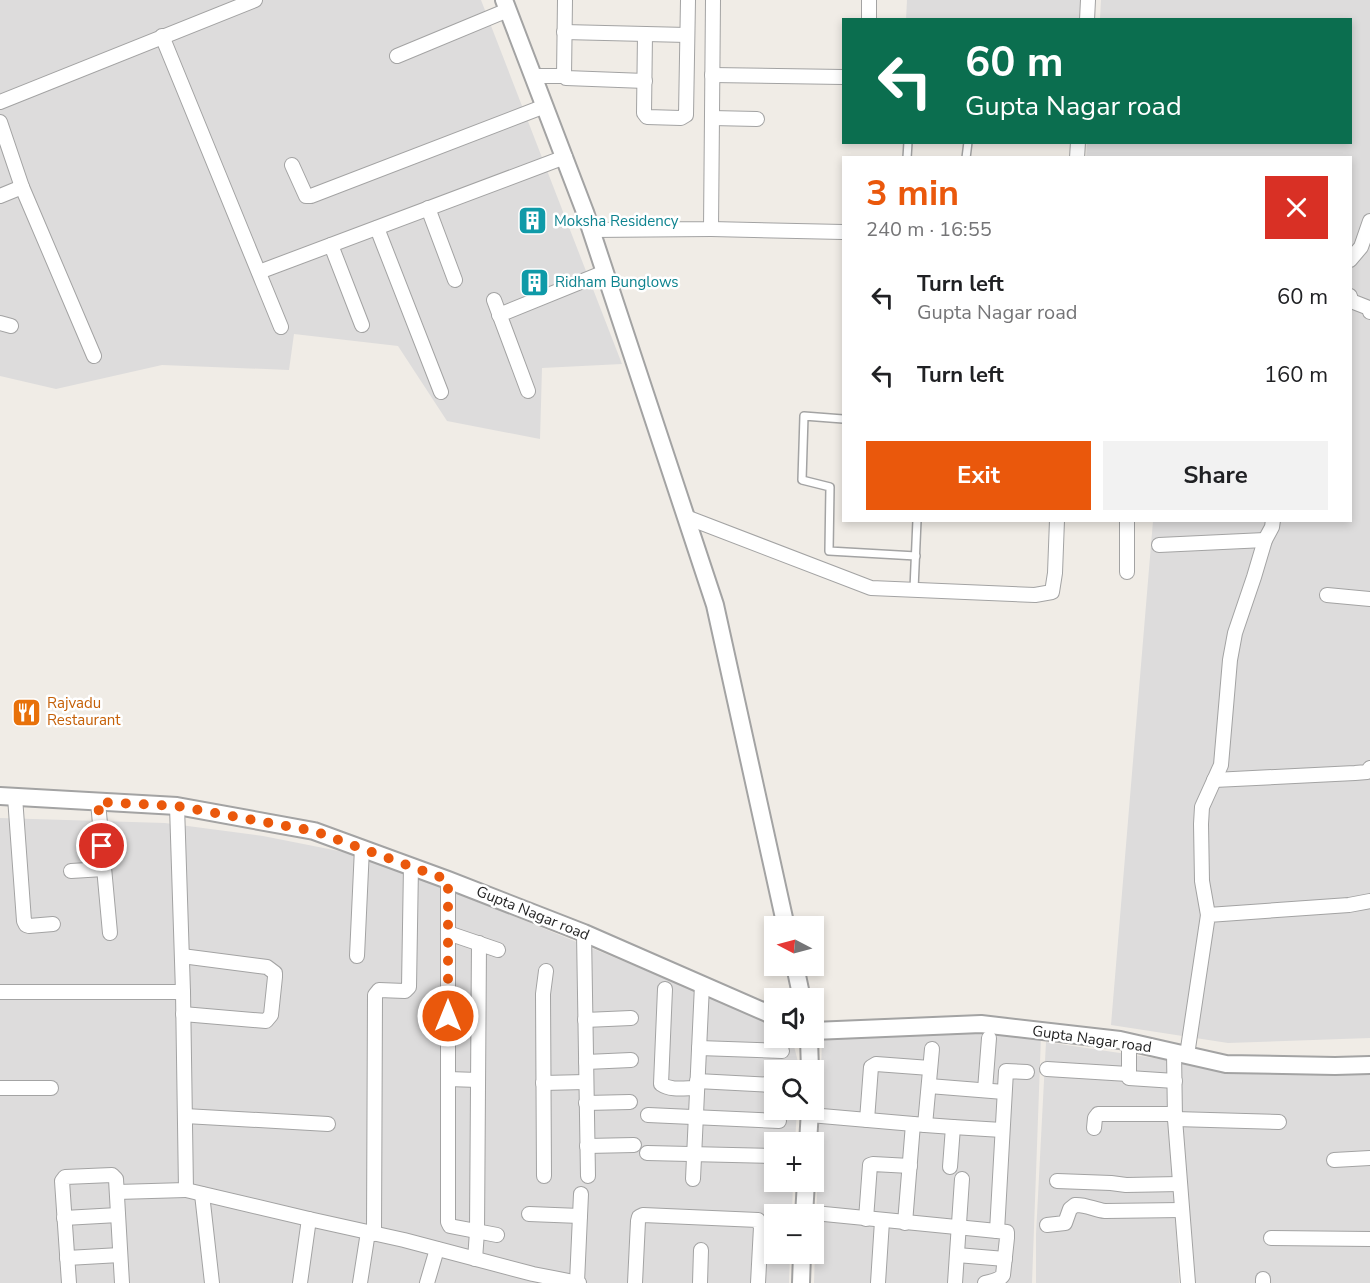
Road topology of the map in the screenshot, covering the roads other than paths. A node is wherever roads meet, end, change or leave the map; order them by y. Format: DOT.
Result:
graph roads {
  1 [pos="255,0"];
  2 [pos="565,0"];
  3 [pos="688,0"];
  4 [pos="713,0"];
  5 [pos="869,0"];
  6 [pos="1088,0"];
  7 [pos="506,5"];
  8 [pos="869,18"];
  9 [pos="1087,18"];
  10 [pos="564,32"];
  11 [pos="645,34"];
  12 [pos="687,35"];
  13 [pos="162,36"];
  14 [pos="397,56"];
  15 [pos="712,75"];
  16 [pos="534,76"];
  17 [pos="564,76"];
  18 [pos="842,77"];
  19 [pos="645,81"];
  20 [pos="0,102"];
  21 [pos="546,106"];
  22 [pos="712,118"];
  23 [pos="757,119"];
  24 [pos="0,122"];
  25 [pos="565,157"];
  26 [pos="292,165"];
  27 [pos="22,187"];
  28 [pos="0,196"];
  29 [pos="428,208"];
  30 [pos="1370,221"];
  31 [pos="377,228"];
  32 [pos="591,230"];
  33 [pos="711,230"];
  34 [pos="842,232"];
  35 [pos="331,245"];
  36 [pos="1352,258"];
  37 [pos="259,272"];
  38 [pos="605,272"];
  39 [pos="455,280"];
  40 [pos="494,300"];
  41 [pos="1352,301"];
  42 [pos="1370,312"];
  43 [pos="500,315"];
  44 [pos="362,325"];
  45 [pos="281,327"];
  46 [pos="93,356"];
  47 [pos="441,392"];
  48 [pos="528,392"];
  49 [pos="842,419"];
  50 [pos="686,517"];
  51 [pos="917,522"];
  52 [pos="1057,522"];
  53 [pos="1127,522"];
  54 [pos="1273,522"];
  55 [pos="1264,540"];
  56 [pos="1159,545"];
  57 [pos="916,556"];
  58 [pos="1127,572"];
  59 [pos="914,589"];
  60 [pos="1327,595"];
  61 [pos="1370,599"];
  62 [pos="1370,768"];
  63 [pos="1214,780"];
  64 [pos="8,797"];
  65 [pos="98,802"];
  66 [pos="177,806"];
  67 [pos="362,848"];
  68 [pos="411,866"];
  69 [pos="104,869"];
  70 [pos="71,871"];
  71 [pos="448,880"];
  72 [pos="1370,901"];
  73 [pos="1208,915"];
  74 [pos="784,916"];
  75 [pos="53,924"];
  76 [pos="110,933"];
  77 [pos="448,933"];
  78 [pos="584,933"];
  79 [pos="479,943"];
  80 [pos="498,950"];
  81 [pos="182,956"];
  82 [pos="357,956"];
  83 [pos="546,971"];
  84 [pos="702,985"];
  85 [pos="665,989"];
  86 [pos="0,992"];
  87 [pos="183,992"];
  88 [pos="764,1012"];
  89 [pos="183,1014"];
  90 [pos="631,1018"];
  91 [pos="585,1020"];
  92 [pos="824,1031"];
  93 [pos="989,1038"];
  94 [pos="1129,1042"];
  95 [pos="699,1048"];
  96 [pos="932,1049"];
  97 [pos="782,1051"];
  98 [pos="1181,1054"];
  99 [pos="631,1060"];
  100 [pos="586,1062"];
  101 [pos="1370,1065"];
  102 [pos="930,1068"];
  103 [pos="1047,1070"];
  104 [pos="1027,1072"];
  105 [pos="1128,1074"];
  106 [pos="448,1079"];
  107 [pos="478,1080"];
  108 [pos="1174,1082"];
  109 [pos="543,1083"];
  110 [pos="586,1083"];
  111 [pos="697,1085"];
  112 [pos="764,1085"];
  113 [pos="929,1086"];
  114 [pos="0,1088"];
  115 [pos="51,1088"];
  116 [pos="985,1090"];
  117 [pos="1004,1092"];
  118 [pos="630,1102"];
  119 [pos="586,1103"];
  120 [pos="648,1115"];
  121 [pos="824,1115"];
  122 [pos="185,1116"];
  123 [pos="696,1117"];
  124 [pos="1175,1117"];
  125 [pos="867,1120"];
  126 [pos="780,1121"];
  127 [pos="1279,1122"];
  128 [pos="328,1124"];
  129 [pos="919,1124"];
  130 [pos="953,1127"];
  131 [pos="1094,1128"];
  132 [pos="1002,1130"];
  133 [pos="634,1145"];
  134 [pos="587,1146"];
  135 [pos="647,1153"];
  136 [pos="694,1154"];
  137 [pos="764,1156"];
  138 [pos="1370,1158"];
  139 [pos="1334,1160"];
  140 [pos="910,1166"];
  141 [pos="950,1167"];
  142 [pos="544,1176"];
  143 [pos="588,1176"];
  144 [pos="693,1179"];
  145 [pos="962,1179"];
  146 [pos="1057,1181"];
  147 [pos="1180,1184"];
  148 [pos="186,1190"];
  149 [pos="117,1192"];
  150 [pos="202,1194"];
  151 [pos="580,1194"];
  152 [pos="1182,1210"];
  153 [pos="529,1214"];
  154 [pos="118,1215"];
  155 [pos="580,1216"];
  156 [pos="824,1216"];
  157 [pos="64,1218"];
  158 [pos="309,1219"];
  159 [pos="866,1219"];
  160 [pos="882,1221"];
  161 [pos="905,1223"];
  162 [pos="1047,1225"];
  163 [pos="958,1228"];
  164 [pos="997,1231"];
  165 [pos="477,1232"];
  166 [pos="371,1233"];
  167 [pos="497,1235"];
  168 [pos="1271,1238"];
  169 [pos="1370,1239"];
  170 [pos="437,1249"];
  171 [pos="701,1250"];
  172 [pos="120,1255"];
  173 [pos="957,1255"];
  174 [pos="67,1258"];
  175 [pos="475,1259"];
  176 [pos="1005,1259"];
  177 [pos="802,1264"];
  178 [pos="69,1283"];
  179 [pos="122,1283"];
  180 [pos="212,1283"];
  181 [pos="300,1283"];
  182 [pos="360,1283"];
  183 [pos="427,1283"];
  184 [pos="578,1283"];
  185 [pos="635,1283"];
  186 [pos="700,1283"];
  187 [pos="758,1283"];
  188 [pos="801,1283"];
  189 [pos="878,1283"];
  190 [pos="955,1283"];
  191 [pos="985,1283"];
  192 [pos="1188,1283"];
  1 -- 13 [label="street"];
  2 -- 10 [label="street"];
  3 -- 12 [label="street"];
  4 -- 15 [label="street"];
  5 -- 8 [label="street"];
  6 -- 9 [label="street"];
  7 -- 14 [label="street"];
  7 -- 16 [label="street"];
  10 -- 11 [label="street"];
  10 -- 17 [label="street"];
  11 -- 12 [label="street"];
  11 -- 19 [label="street"];
  12 -- 19 [label="street"];
  13 -- 20 [label="street"];
  13 -- 37 [label="street"];
  15 -- 18 [label="street"];
  15 -- 22 [label="street"];
  16 -- 17 [label="street"];
  16 -- 21 [label="street"];
  17 -- 19 [label="street"];
  21 -- 25 [label="street"];
  21 -- 26 [label="street"];
  22 -- 23 [label="street"];
  22 -- 33 [label="street"];
  24 -- 27 [label="street"];
  25 -- 29 [label="street"];
  25 -- 32 [label="street"];
  27 -- 28 [label="street"];
  27 -- 46 [label="street"];
  29 -- 31 [label="street"];
  29 -- 39 [label="street"];
  30 -- 36 [label="street"];
  31 -- 35 [label="street"];
  31 -- 47 [label="street"];
  32 -- 33 [label="street"];
  32 -- 38 [label="street"];
  33 -- 34 [label="street"];
  35 -- 37 [label="street"];
  35 -- 44 [label="street"];
  37 -- 45 [label="street"];
  38 -- 43 [label="street"];
  38 -- 50 [label="street"];
  40 -- 43 [label="street"];
  41 -- 42 [label="street"];
  43 -- 48 [label="street"];
  49 -- 57 [label="lane"];
  50 -- 59 [label="street"];
  50 -- 74 [label="street"];
  51 -- 57 [label="lane"];
  52 -- 59 [label="street"];
  53 -- 58 [label="street"];
  54 -- 55 [label="street"];
  55 -- 56 [label="street"];
  55 -- 63 [label="street"];
  57 -- 59 [label="lane"];
  60 -- 61 [label="street"];
  62 -- 63 [label="street"];
  63 -- 73 [label="street"];
  64 -- 65 [label="street, Gupta Nagar road"];
  64 -- 75 [label="street"];
  65 -- 66 [label="street, Gupta Nagar road"];
  65 -- 69 [label="street"];
  66 -- 67 [label="street, Gupta Nagar road"];
  66 -- 81 [label="street"];
  67 -- 68 [label="street, Gupta Nagar road"];
  67 -- 82 [label="street"];
  68 -- 71 [label="street, Gupta Nagar road"];
  68 -- 166 [label="street"];
  69 -- 70 [label="street"];
  69 -- 76 [label="street"];
  71 -- 77 [label="street"];
  71 -- 78 [label="street, Gupta Nagar road"];
  72 -- 73 [label="street"];
  73 -- 98 [label="street"];
  77 -- 79 [label="street"];
  77 -- 106 [label="street"];
  78 -- 84 [label="street, Gupta Nagar road"];
  78 -- 91 [label="street"];
  79 -- 80 [label="street"];
  79 -- 107 [label="street"];
  81 -- 87 [label="street"];
  81 -- 89 [label="street"];
  83 -- 109 [label="street"];
  84 -- 88 [label="street, Gupta Nagar road"];
  84 -- 95 [label="street"];
  85 -- 111 [label="street"];
  86 -- 87 [label="street"];
  87 -- 89 [label="street"];
  89 -- 122 [label="street"];
  90 -- 91 [label="street"];
  91 -- 100 [label="street"];
  92 -- 94 [label="street, Gupta Nagar road"];
  93 -- 116 [label="street"];
  94 -- 98 [label="street, Gupta Nagar road"];
  94 -- 105 [label="street"];
  95 -- 97 [label="street"];
  95 -- 111 [label="street"];
  96 -- 102 [label="street"];
  98 -- 101 [label="street, Gupta Nagar road"];
  98 -- 108 [label="street"];
  99 -- 100 [label="street"];
  100 -- 110 [label="street"];
  102 -- 113 [label="street"];
  102 -- 125 [label="street"];
  103 -- 105 [label="street"];
  104 -- 117 [label="street"];
  105 -- 108 [label="street"];
  106 -- 107 [label="street"];
  106 -- 165 [label="street"];
  107 -- 165 [label="street"];
  108 -- 124 [label="street"];
  109 -- 110 [label="street"];
  109 -- 142 [label="street"];
  110 -- 119 [label="street"];
  111 -- 112 [label="street"];
  111 -- 123 [label="street"];
  113 -- 116 [label="street"];
  113 -- 129 [label="street"];
  114 -- 115 [label="street"];
  116 -- 117 [label="street"];
  117 -- 132 [label="street"];
  118 -- 119 [label="street"];
  119 -- 134 [label="street"];
  120 -- 123 [label="street"];
  121 -- 125 [label="street"];
  122 -- 128 [label="street"];
  122 -- 148 [label="street"];
  123 -- 126 [label="street"];
  123 -- 136 [label="street"];
  124 -- 127 [label="street"];
  124 -- 131 [label="street"];
  124 -- 147 [label="street"];
  125 -- 129 [label="street"];
  129 -- 130 [label="street"];
  129 -- 140 [label="street"];
  130 -- 132 [label="street"];
  130 -- 141 [label="street"];
  132 -- 164 [label="street"];
  133 -- 134 [label="street"];
  134 -- 143 [label="street"];
  135 -- 136 [label="street"];
  136 -- 137 [label="street"];
  136 -- 144 [label="street"];
  138 -- 139 [label="street"];
  140 -- 159 [label="street"];
  140 -- 161 [label="street"];
  145 -- 163 [label="street"];
  146 -- 147 [label="street"];
  147 -- 152 [label="street"];
  148 -- 149 [label="street"];
  148 -- 150 [label="street"];
  149 -- 154 [label="street"];
  149 -- 157 [label="street"];
  150 -- 158 [label="street"];
  150 -- 180 [label="street"];
  151 -- 155 [label="street"];
  152 -- 162 [label="street"];
  152 -- 192 [label="street"];
  153 -- 155 [label="street"];
  154 -- 157 [label="street"];
  154 -- 172 [label="street"];
  155 -- 184 [label="street"];
  156 -- 159 [label="street"];
  157 -- 174 [label="street"];
  158 -- 166 [label="street"];
  158 -- 181 [label="street"];
  159 -- 160 [label="street"];
  160 -- 161 [label="street"];
  160 -- 189 [label="street"];
  161 -- 163 [label="street"];
  163 -- 164 [label="street"];
  163 -- 173 [label="street"];
  164 -- 176 [label="street"];
  165 -- 167 [label="street"];
  165 -- 175 [label="street"];
  166 -- 170 [label="street"];
  166 -- 182 [label="street"];
  168 -- 169 [label="street"];
  170 -- 175 [label="street"];
  170 -- 183 [label="street"];
  171 -- 186 [label="street"];
  172 -- 174 [label="street"];
  172 -- 179 [label="street"];
  173 -- 176 [label="street"];
  173 -- 190 [label="street"];
  174 -- 178 [label="street"];
  175 -- 184 [label="street"];
  176 -- 191 [label="street"];
  177 -- 188 [label="street"];
  185 -- 187 [label="street"];
}
